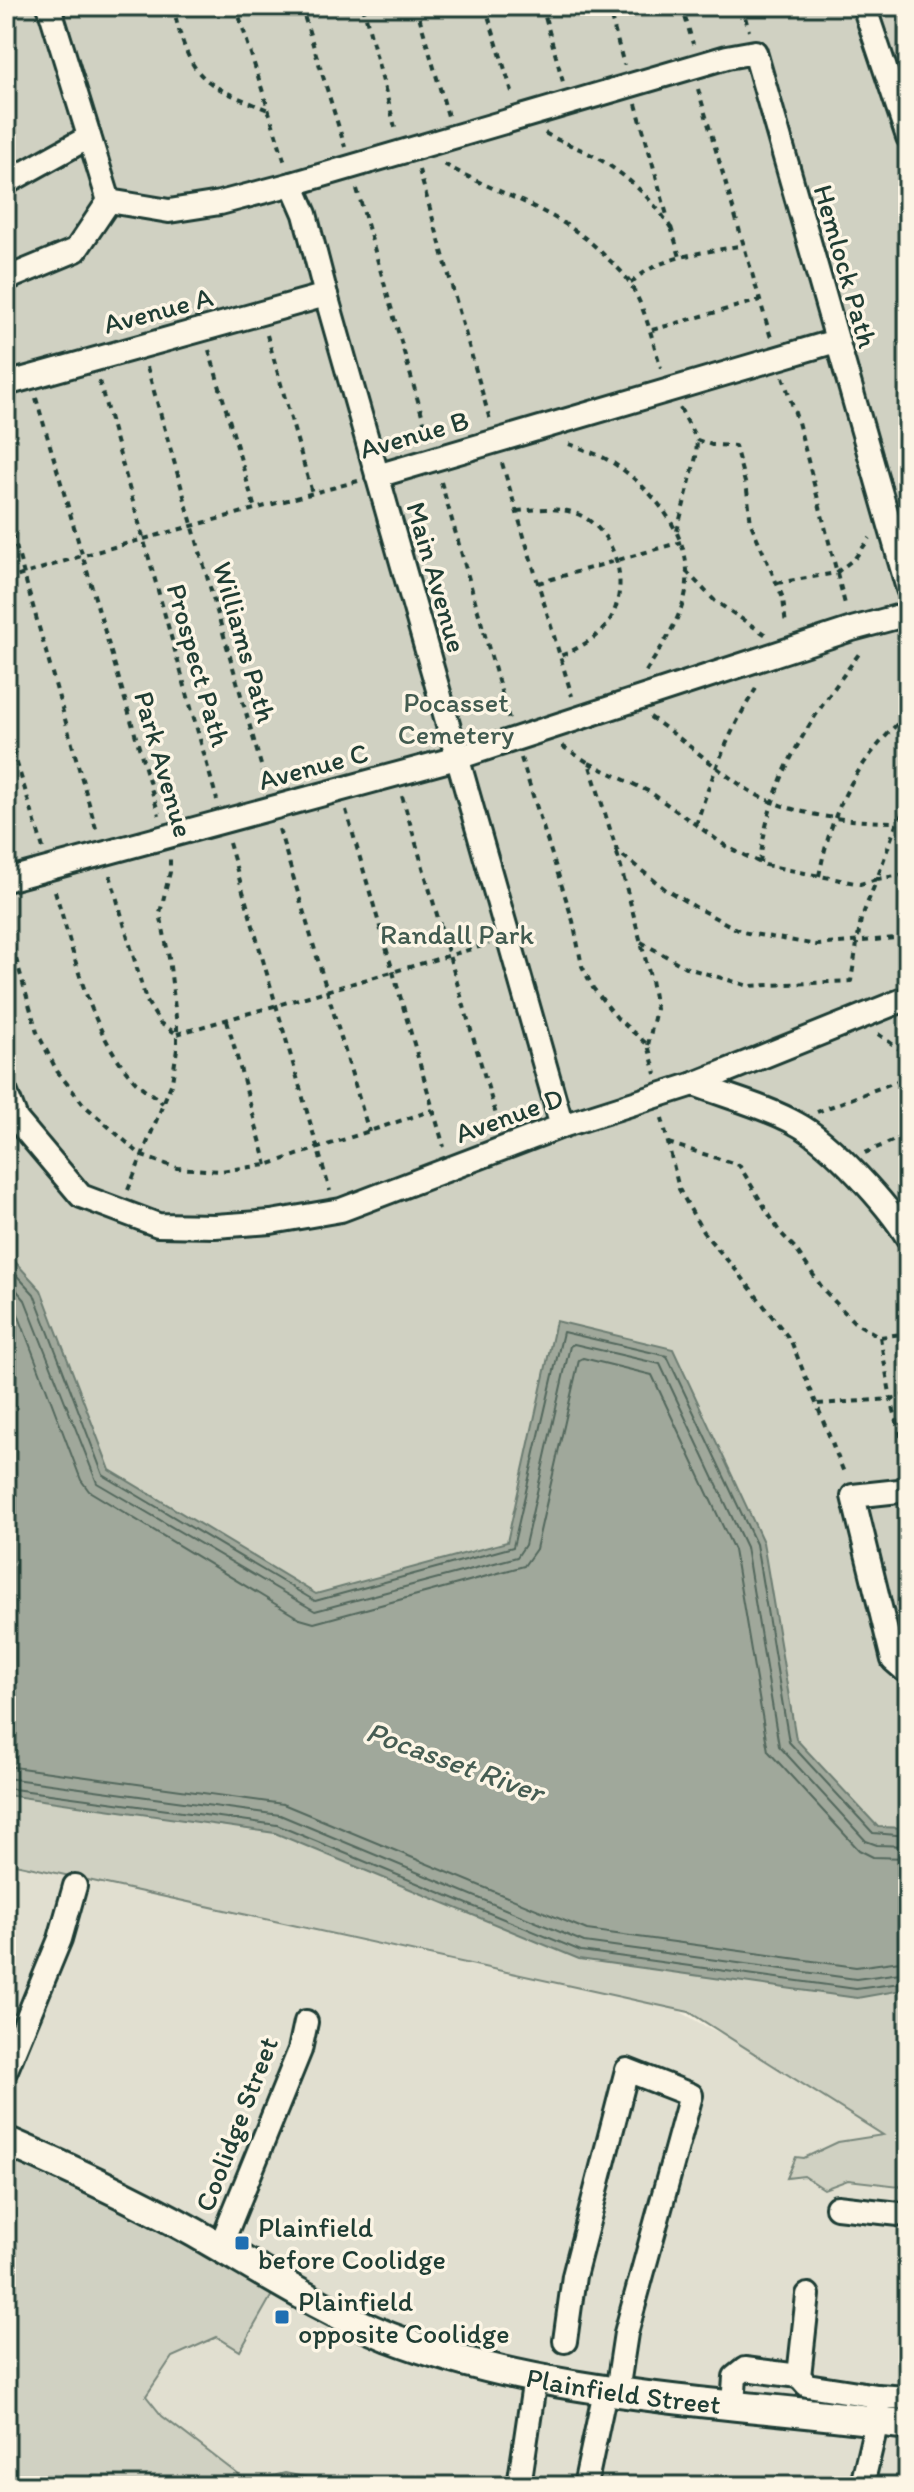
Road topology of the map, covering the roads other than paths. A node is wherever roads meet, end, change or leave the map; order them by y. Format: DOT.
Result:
graph roads {
  1 [pos="49,6"];
  2 [pos="864,6"];
  3 [pos="89,137"];
  4 [pos="908,137"];
  5 [pos="6,183"];
  6 [pos="292,184"];
  7 [pos="109,201"];
  8 [pos="6,279"];
  9 [pos="326,295"];
  10 [pos="836,341"];
  11 [pos="6,384"];
  12 [pos="377,476"];
  13 [pos="908,589"];
  14 [pos="908,614"];
  15 [pos="457,758"];
  16 [pos="6,880"];
  17 [pos="908,998"];
  18 [pos="694,1084"];
  19 [pos="6,1093"];
  20 [pos="562,1126"];
  21 [pos="908,1238"];
  22 [pos="908,1490"];
  23 [pos="908,1673"];
  24 [pos="75,1886"];
  25 [pos="306,2022"];
  26 [pos="6,2070"];
  27 [pos="6,2141"];
  28 [pos="837,2207"];
  29 [pos="908,2215"];
  30 [pos="220,2247"];
  31 [pos="808,2295"];
  32 [pos="565,2341"];
  33 [pos="799,2376"];
  34 [pos="535,2378"];
  35 [pos="611,2392"];
  36 [pos="908,2398"];
  37 [pos="733,2404"];
  38 [pos="877,2408"];
  39 [pos="908,2425"];
  40 [pos="519,2486"];
  41 [pos="585,2486"];
  42 [pos="864,2486"];
  1 -- 3 [label="street"];
  2 -- 4 [label="street"];
  3 -- 5 [label="street"];
  3 -- 7 [label="street"];
  6 -- 7 [label="street"];
  6 -- 9 [label="street, Main Avenue"];
  6 -- 10 [label="street, Hemlock Path"];
  7 -- 8 [label="street"];
  9 -- 11 [label="street, Avenue A"];
  9 -- 12 [label="street, Main Avenue"];
  10 -- 12 [label="street, Avenue B"];
  10 -- 13 [label="street, Hemlock Path"];
  12 -- 15 [label="street, Main Avenue"];
  14 -- 15 [label="street, Avenue C"];
  15 -- 16 [label="street, Avenue C"];
  15 -- 20 [label="street, Main Avenue"];
  17 -- 18 [label="street, Avenue D"];
  18 -- 20 [label="street, Avenue D"];
  18 -- 21 [label="street"];
  19 -- 20 [label="street, Avenue D"];
  22 -- 23 [label="street"];
  24 -- 26 [label="street"];
  25 -- 30 [label="street, Coolidge Street"];
  27 -- 30 [label="main road, Plainfield Street"];
  28 -- 29 [label="street"];
  30 -- 34 [label="main road, Plainfield Street"];
  31 -- 33 [label="street"];
  32 -- 35 [label="street"];
  33 -- 37 [label="street"];
  33 -- 38 [label="street"];
  34 -- 35 [label="main road, Plainfield Street"];
  34 -- 40 [label="street"];
  35 -- 37 [label="main road, Plainfield Street"];
  35 -- 41 [label="street"];
  36 -- 38 [label="street"];
  37 -- 38 [label="main road, Plainfield Street"];
  38 -- 39 [label="main road, Plainfield Street"];
  38 -- 42 [label="street"];
}
